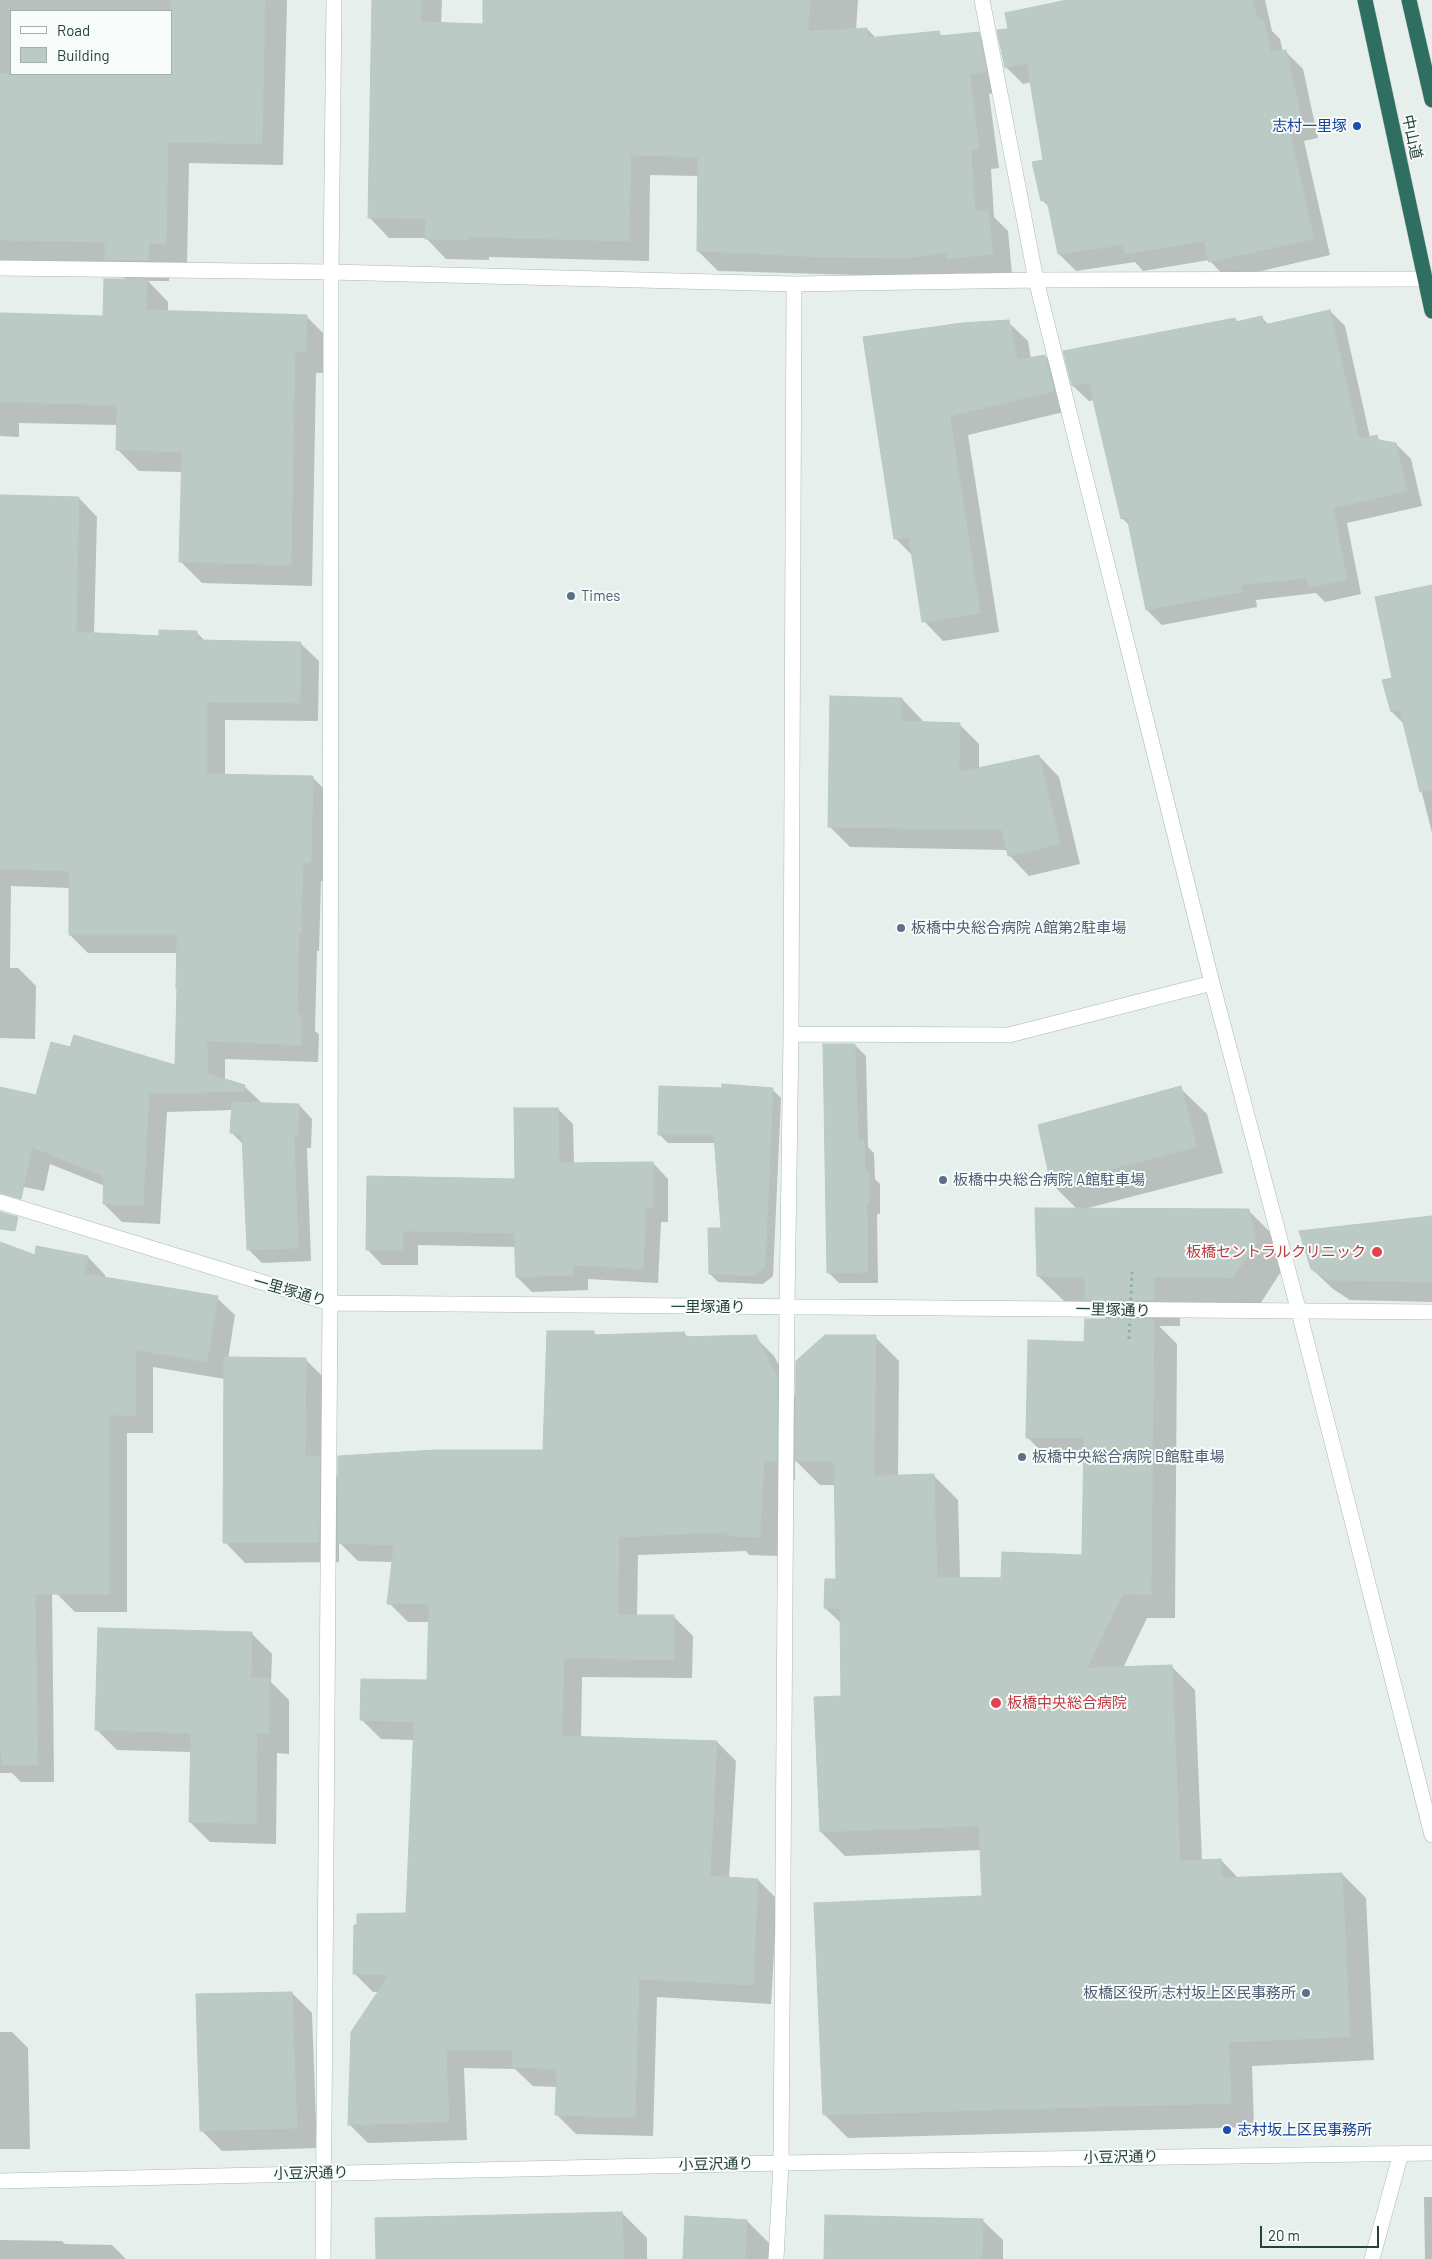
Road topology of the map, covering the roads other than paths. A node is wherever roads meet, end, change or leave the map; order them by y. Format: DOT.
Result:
graph roads {
  1 [pos="334,0"];
  2 [pos="982,0"];
  3 [pos="1365,0"];
  4 [pos="1410,0"];
  5 [pos="1432,100"];
  6 [pos="0,268"];
  7 [pos="331,272"];
  8 [pos="1425,279"];
  9 [pos="1036,280"];
  10 [pos="794,284"];
  11 [pos="1432,311"];
  12 [pos="1212,983"];
  13 [pos="791,1034"];
  14 [pos="0,1202"];
  15 [pos="330,1303"];
  16 [pos="786,1307"];
  17 [pos="1299,1312"];
  18 [pos="1432,1312"];
  19 [pos="1432,1834"];
  20 [pos="1401,2153"];
  21 [pos="1432,2153"];
  22 [pos="781,2163"];
  23 [pos="323,2173"];
  24 [pos="0,2181"];
  25 [pos="323,2259"];
  26 [pos="776,2259"];
  27 [pos="1372,2259"];
  1 -- 7 [label="street"];
  2 -- 9 [label="street"];
  3 -- 8 [label="highway, 中山道"];
  4 -- 5 [label="highway, 中山道"];
  6 -- 7 [label="street"];
  7 -- 10 [label="street"];
  7 -- 15 [label="street"];
  8 -- 9 [label="street"];
  8 -- 11 [label="highway, 中山道"];
  9 -- 10 [label="street"];
  9 -- 12 [label="street"];
  10 -- 13 [label="street"];
  12 -- 13 [label="street"];
  12 -- 17 [label="street"];
  13 -- 16 [label="street"];
  14 -- 15 [label="street, 一里塚通り"];
  15 -- 16 [label="street, 一里塚通り"];
  15 -- 23 [label="street"];
  16 -- 17 [label="street, 一里塚通り"];
  16 -- 22 [label="street"];
  17 -- 18 [label="street, 一里塚通り"];
  17 -- 19 [label="street"];
  20 -- 21 [label="street, 小豆沢通り"];
  20 -- 22 [label="street, 小豆沢通り"];
  20 -- 27 [label="street"];
  22 -- 23 [label="street, 小豆沢通り"];
  22 -- 26 [label="street"];
  23 -- 24 [label="street, 小豆沢通り"];
  23 -- 25 [label="street"];
}
